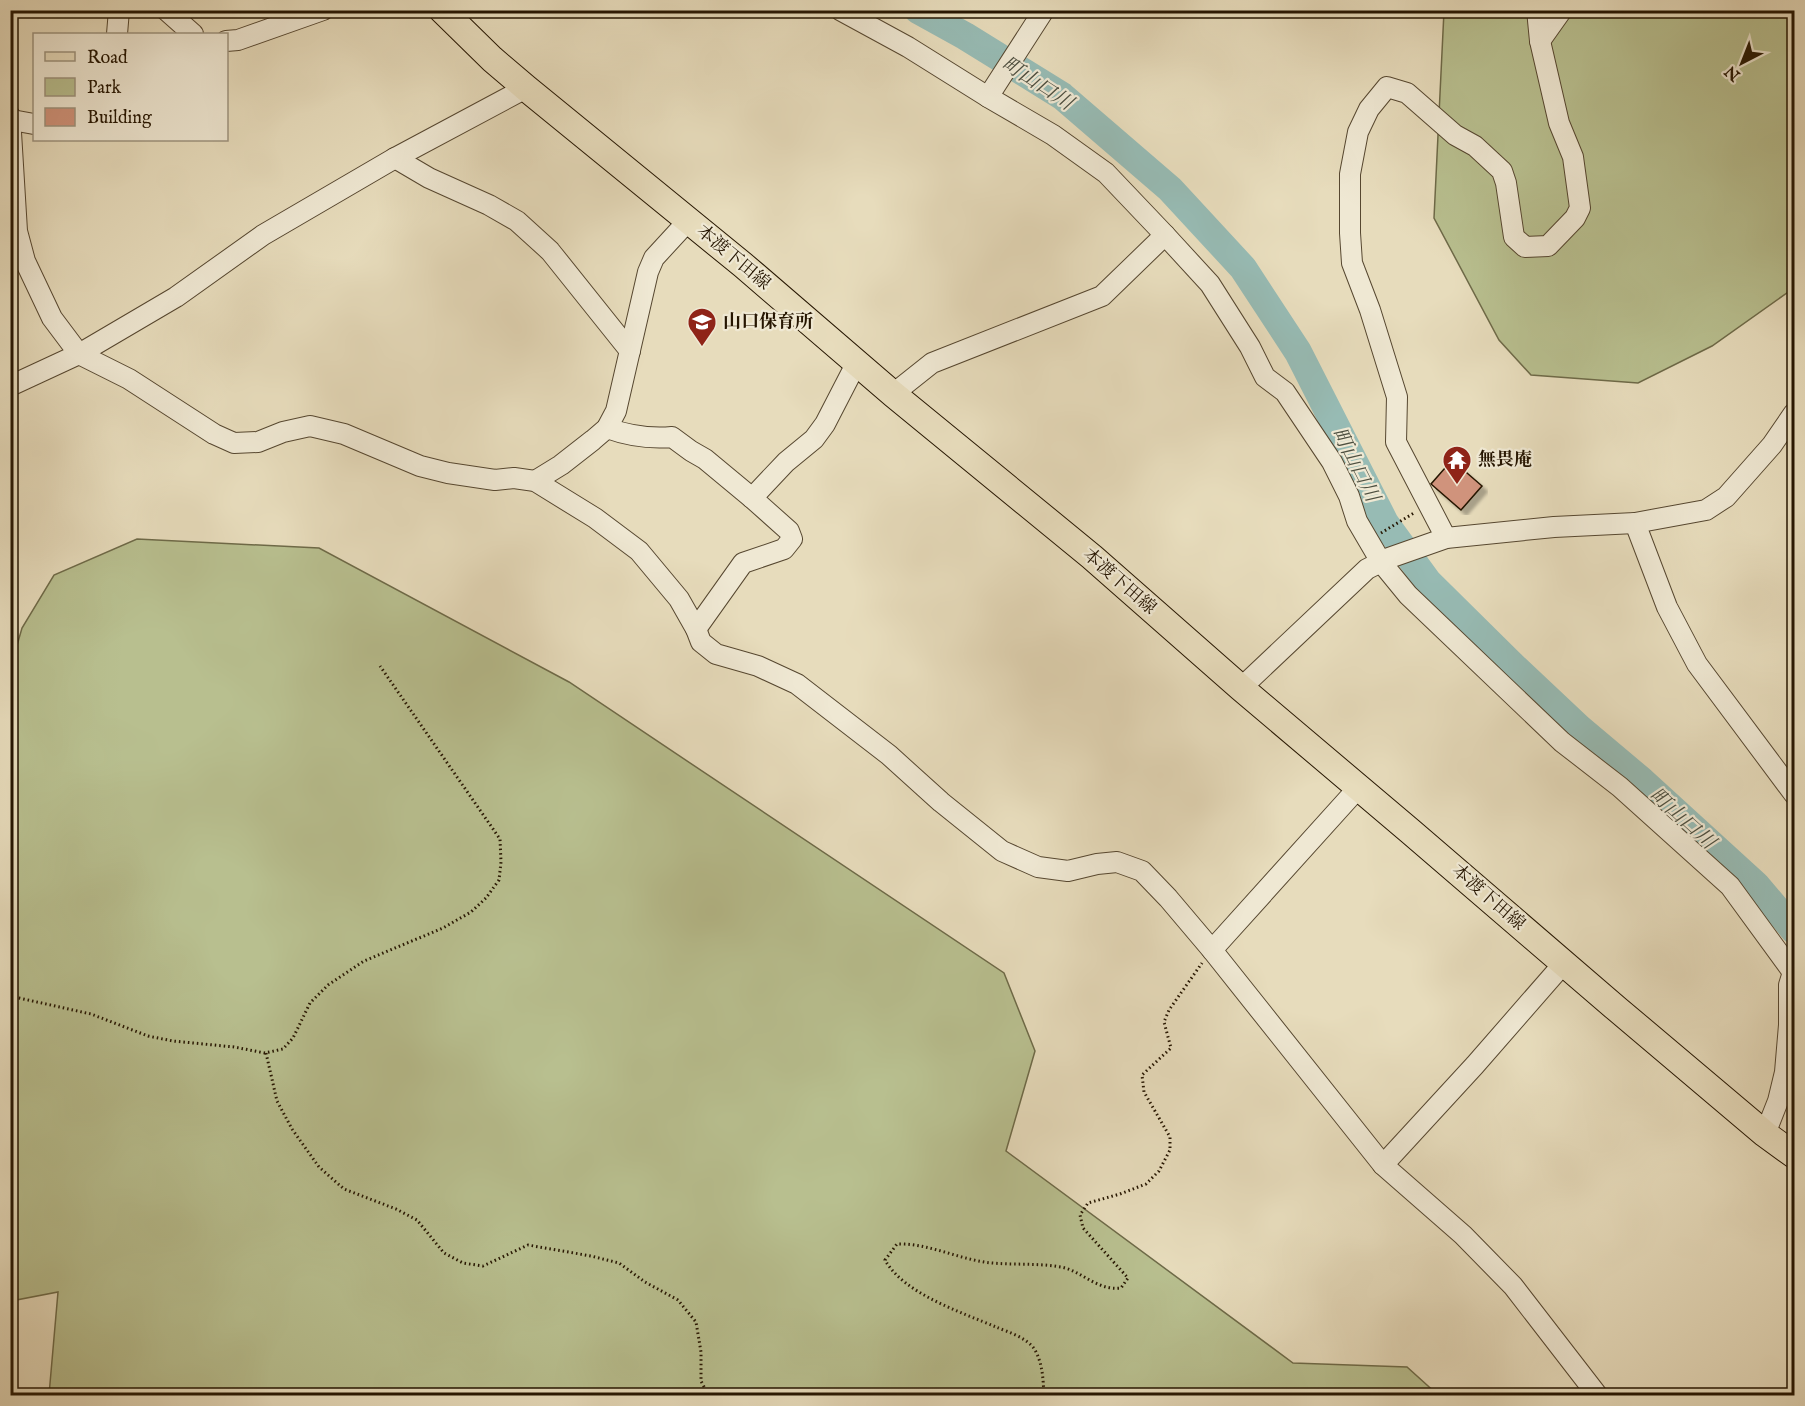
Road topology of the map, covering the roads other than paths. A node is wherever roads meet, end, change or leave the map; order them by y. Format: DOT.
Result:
graph roads {
  1 [pos="119,10"];
  2 [pos="166,10"];
  3 [pos="323,10"];
  4 [pos="442,10"];
  5 [pos="840,10"];
  6 [pos="1044,10"];
  7 [pos="1537,10"];
  8 [pos="1562,10"];
  9 [pos="117,33"];
  10 [pos="192,33"];
  11 [pos="228,41"];
  12 [pos="1540,41"];
  13 [pos="526,88"];
  14 [pos="991,94"];
  15 [pos="11,118"];
  16 [pos="33,124"];
  17 [pos="394,158"];
  18 [pos="688,221"];
  19 [pos="1166,234"];
  20 [pos="630,351"];
  21 [pos="79,354"];
  22 [pos="857,362"];
  23 [pos="10,386"];
  24 [pos="893,394"];
  25 [pos="1794,413"];
  26 [pos="607,428"];
  27 [pos="535,481"];
  28 [pos="752,498"];
  29 [pos="1635,523"];
  30 [pos="1446,537"];
  31 [pos="1385,560"];
  32 [pos="696,629"];
  33 [pos="1241,688"];
  34 [pos="1359,787"];
  35 [pos="1794,794"];
  36 [pos="1212,950"];
  37 [pos="1564,963"];
  38 [pos="1793,970"];
  39 [pos="1765,1134"];
  40 [pos="1794,1155"];
  41 [pos="1383,1165"];
  42 [pos="1598,1395"];
  1 -- 9 [label="street"];
  2 -- 10 [label="street"];
  3 -- 11 [label="street"];
  4 -- 13 [label="main road, 本渡下田線"];
  5 -- 14 [label="street"];
  6 -- 14 [label="street"];
  7 -- 12 [label="street"];
  8 -- 12 [label="street"];
  12 -- 30 [label="street"];
  13 -- 17 [label="street"];
  13 -- 18 [label="main road, 本渡下田線"];
  14 -- 19 [label="street"];
  15 -- 16 [label="street"];
  15 -- 21 [label="street"];
  17 -- 20 [label="street"];
  17 -- 21 [label="street"];
  18 -- 20 [label="street"];
  18 -- 22 [label="main road, 本渡下田線"];
  19 -- 24 [label="street"];
  19 -- 31 [label="street"];
  20 -- 26 [label="street"];
  21 -- 23 [label="street"];
  21 -- 27 [label="street"];
  22 -- 24 [label="main road, 本渡下田線"];
  22 -- 28 [label="street"];
  24 -- 33 [label="main road, 本渡下田線"];
  25 -- 29 [label="street"];
  26 -- 27 [label="street"];
  26 -- 28 [label="street"];
  27 -- 32 [label="street"];
  28 -- 32 [label="street"];
  29 -- 30 [label="street"];
  29 -- 35 [label="street"];
  30 -- 31 [label="street"];
  31 -- 33 [label="street"];
  31 -- 38 [label="street"];
  32 -- 36 [label="street"];
  33 -- 34 [label="main road, 本渡下田線"];
  34 -- 36 [label="street"];
  34 -- 37 [label="main road, 本渡下田線"];
  36 -- 41 [label="street"];
  37 -- 39 [label="main road, 本渡下田線"];
  37 -- 41 [label="street"];
  38 -- 39 [label="street"];
  39 -- 40 [label="main road, 本渡下田線"];
  41 -- 42 [label="street"];
}
